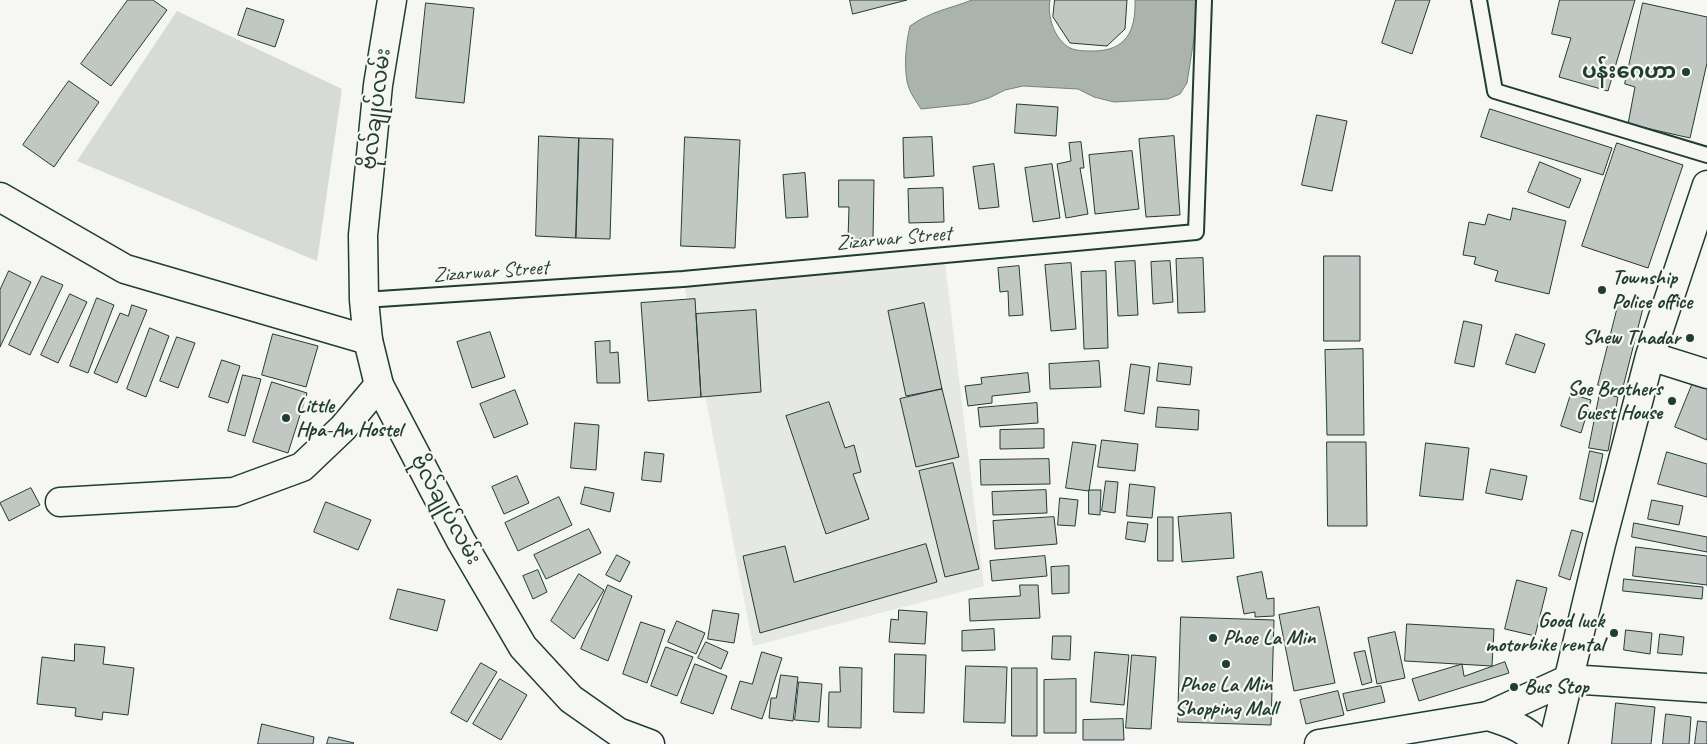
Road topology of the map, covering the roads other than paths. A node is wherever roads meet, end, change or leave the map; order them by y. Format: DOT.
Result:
graph roads {
  1 [pos="392,0"];
  2 [pos="1204,0"];
  3 [pos="1478,0"];
  4 [pos="1707,155"];
  5 [pos="1707,185"];
  6 [pos="0,197"];
  7 [pos="364,300"];
  8 [pos="368,340"];
  9 [pos="1650,356"];
  10 [pos="1707,374"];
  11 [pos="379,385"];
  12 [pos="60,502"];
  13 [pos="1569,679"];
  14 [pos="1707,688"];
  15 [pos="1488,716"];
  16 [pos="650,744"];
  17 [pos="1319,744"];
  18 [pos="1539,744"];
  19 [pos="1553,744"];
  1 -- 7 [label="street, ဗိုလ်ချုပ်လမ်း"];
  2 -- 7 [label="lane, Zizarwar Street"];
  3 -- 4 [label="lane"];
  5 -- 9 [label="street"];
  6 -- 8 [label="street"];
  7 -- 8 [label="street, ဗိုလ်ချုပ်လမ်း"];
  8 -- 11 [label="street, ဗိုလ်ချုပ်လမ်း"];
  9 -- 10 [label="street"];
  9 -- 13 [label="street"];
  11 -- 12 [label="street"];
  11 -- 16 [label="street, ဗိုလ်ချုပ်လမ်း"];
  13 -- 14 [label="street"];
  13 -- 15 [label="street"];
  13 -- 19 [label="street"];
  15 -- 17 [label="street"];
  15 -- 18 [label="street"];
}
